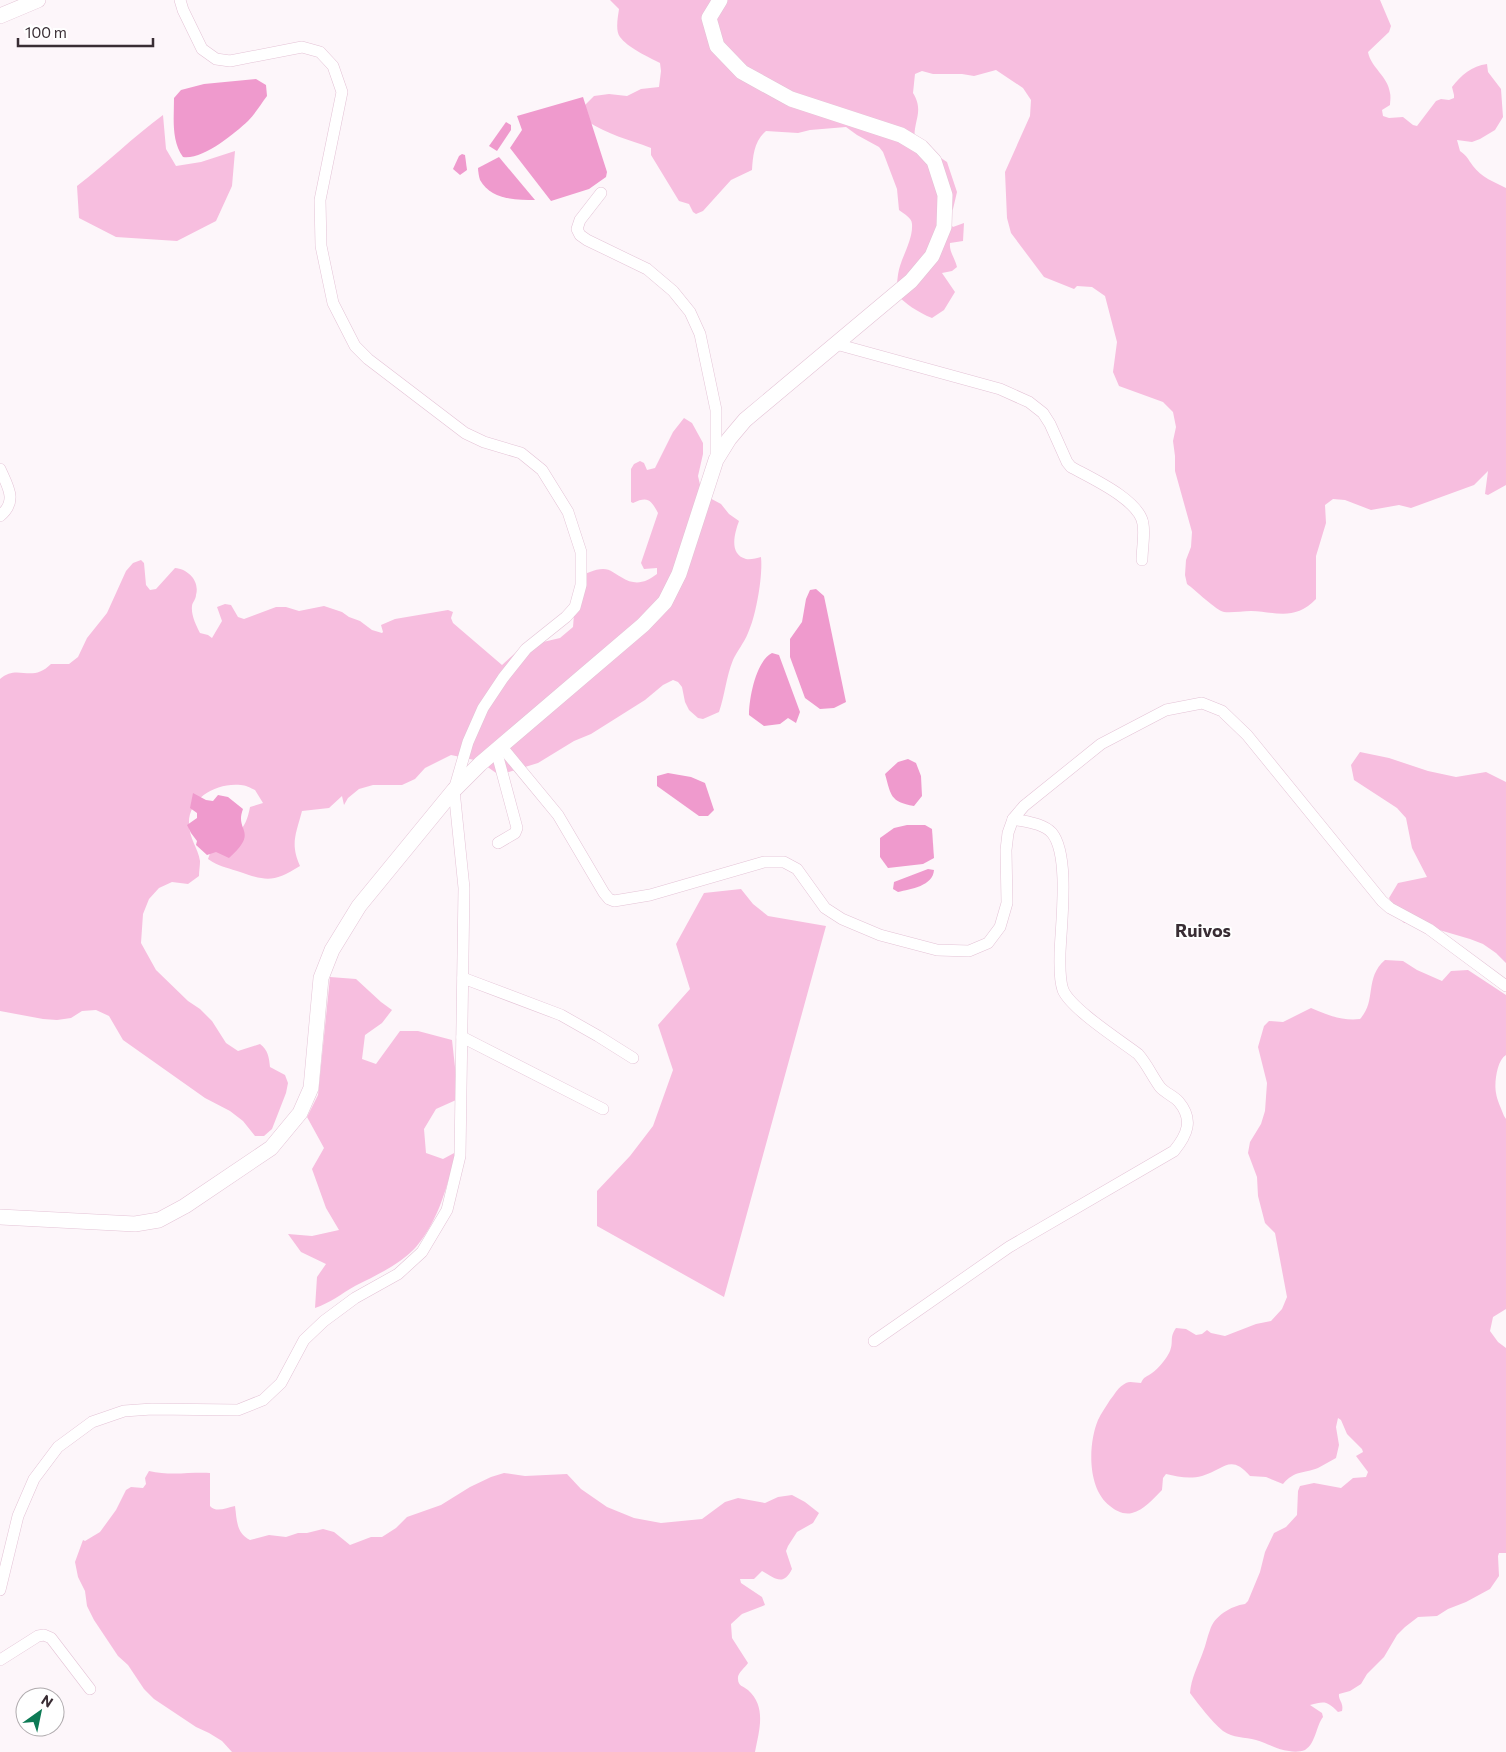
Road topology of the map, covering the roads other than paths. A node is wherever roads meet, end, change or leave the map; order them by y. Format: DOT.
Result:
graph roads {
  1 [pos="38,0"];
  2 [pos="180,0"];
  3 [pos="720,0"];
  4 [pos="0,16"];
  5 [pos="601,193"];
  6 [pos="836,344"];
  7 [pos="716,460"];
  8 [pos="0,469"];
  9 [pos="0,516"];
  10 [pos="1142,560"];
  11 [pos="499,748"];
  12 [pos="454,790"];
  13 [pos="1013,820"];
  14 [pos="498,843"];
  15 [pos="463,978"];
  16 [pos="1506,986"];
  17 [pos="462,1037"];
  18 [pos="633,1058"];
  19 [pos="603,1109"];
  20 [pos="0,1217"];
  21 [pos="874,1341"];
  22 [pos="0,1590"];
  23 [pos="0,1660"];
  24 [pos="90,1689"];
  1 -- 4 [label="street"];
  2 -- 12 [label="street"];
  3 -- 6 [label="street"];
  5 -- 7 [label="street"];
  6 -- 7 [label="street"];
  6 -- 10 [label="street"];
  7 -- 11 [label="street"];
  8 -- 9 [label="street"];
  11 -- 12 [label="street"];
  11 -- 13 [label="street"];
  11 -- 14 [label="street"];
  12 -- 15 [label="street"];
  12 -- 20 [label="street"];
  13 -- 16 [label="street"];
  13 -- 21 [label="street"];
  15 -- 17 [label="street"];
  15 -- 18 [label="street"];
  17 -- 19 [label="street"];
  17 -- 22 [label="street"];
  23 -- 24 [label="street"];
}
